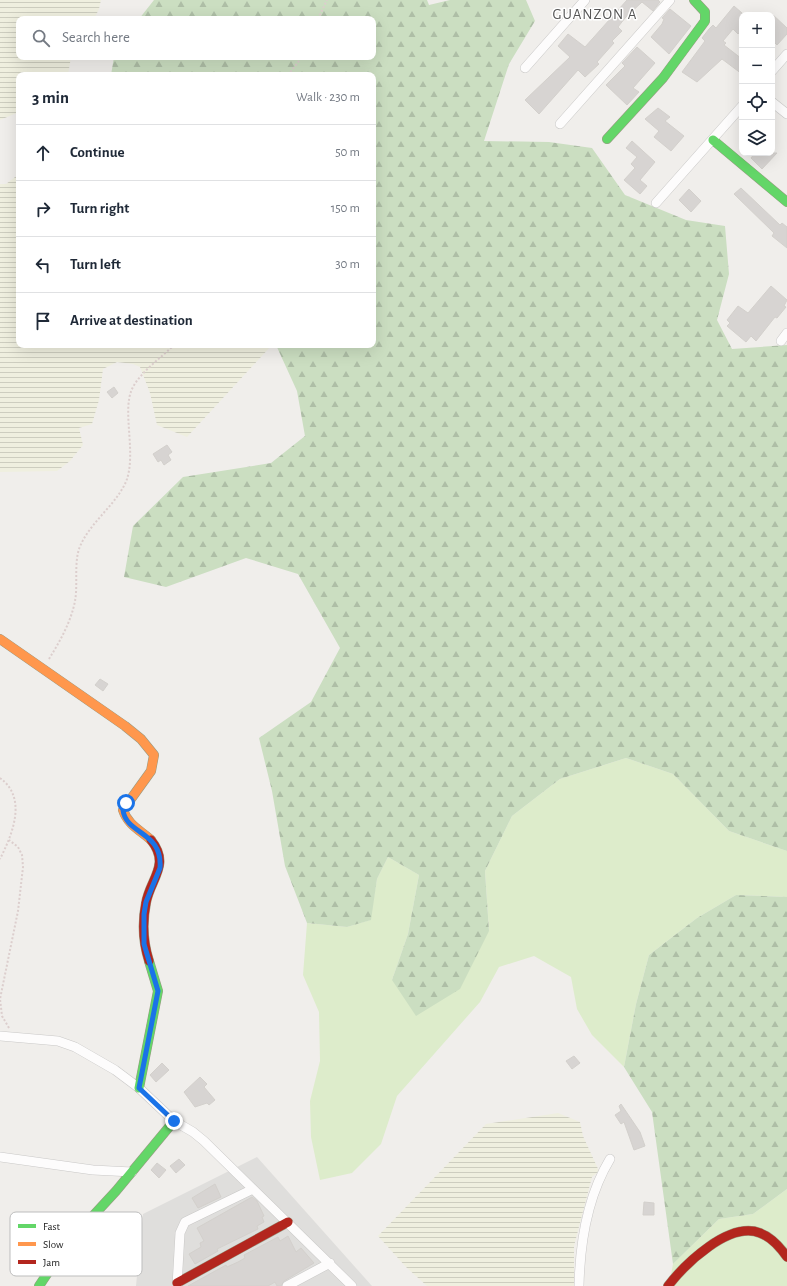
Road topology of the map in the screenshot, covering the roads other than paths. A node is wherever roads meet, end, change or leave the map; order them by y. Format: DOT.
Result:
graph roads {
  1 [pos="585,0"];
  2 [pos="670,0"];
  3 [pos="694,0"];
  4 [pos="787,54"];
  5 [pos="525,68"];
  6 [pos="775,68"];
  7 [pos="775,104"];
  8 [pos="739,110"];
  9 [pos="787,114"];
  10 [pos="560,124"];
  11 [pos="607,139"];
  12 [pos="713,140"];
  13 [pos="787,202"];
  14 [pos="656,203"];
  15 [pos="0,639"];
  16 [pos="0,1036"];
  17 [pos="139,1088"];
  18 [pos="174,1121"];
  19 [pos="0,1157"];
  20 [pos="610,1159"];
  21 [pos="132,1172"];
  22 [pos="253,1188"];
  23 [pos="96,1212"];
  24 [pos="288,1222"];
  25 [pos="787,1257"];
  26 [pos="330,1263"];
  27 [pos="46,1276"];
  28 [pos="177,1284"];
  29 [pos="39,1286"];
  30 [pos="287,1286"];
  31 [pos="352,1286"];
  32 [pos="579,1286"];
  33 [pos="668,1286"];
  1 -- 5 [label="street"];
  2 -- 10 [label="street"];
  3 -- 11 [label="street"];
  4 -- 6 [label="street"];
  7 -- 9 [label="street"];
  8 -- 12 [label="street"];
  12 -- 13 [label="street"];
  12 -- 14 [label="street"];
  15 -- 17 [label="street"];
  16 -- 17 [label="street"];
  17 -- 18 [label="street"];
  18 -- 21 [label="street"];
  18 -- 22 [label="street"];
  19 -- 21 [label="street"];
  20 -- 32 [label="street"];
  21 -- 23 [label="street"];
  22 -- 24 [label="street"];
  22 -- 28 [label="street"];
  24 -- 26 [label="street"];
  24 -- 28 [label="street"];
  25 -- 33 [label="street"];
  26 -- 30 [label="street"];
  26 -- 31 [label="street"];
  27 -- 29 [label="street"];
}
